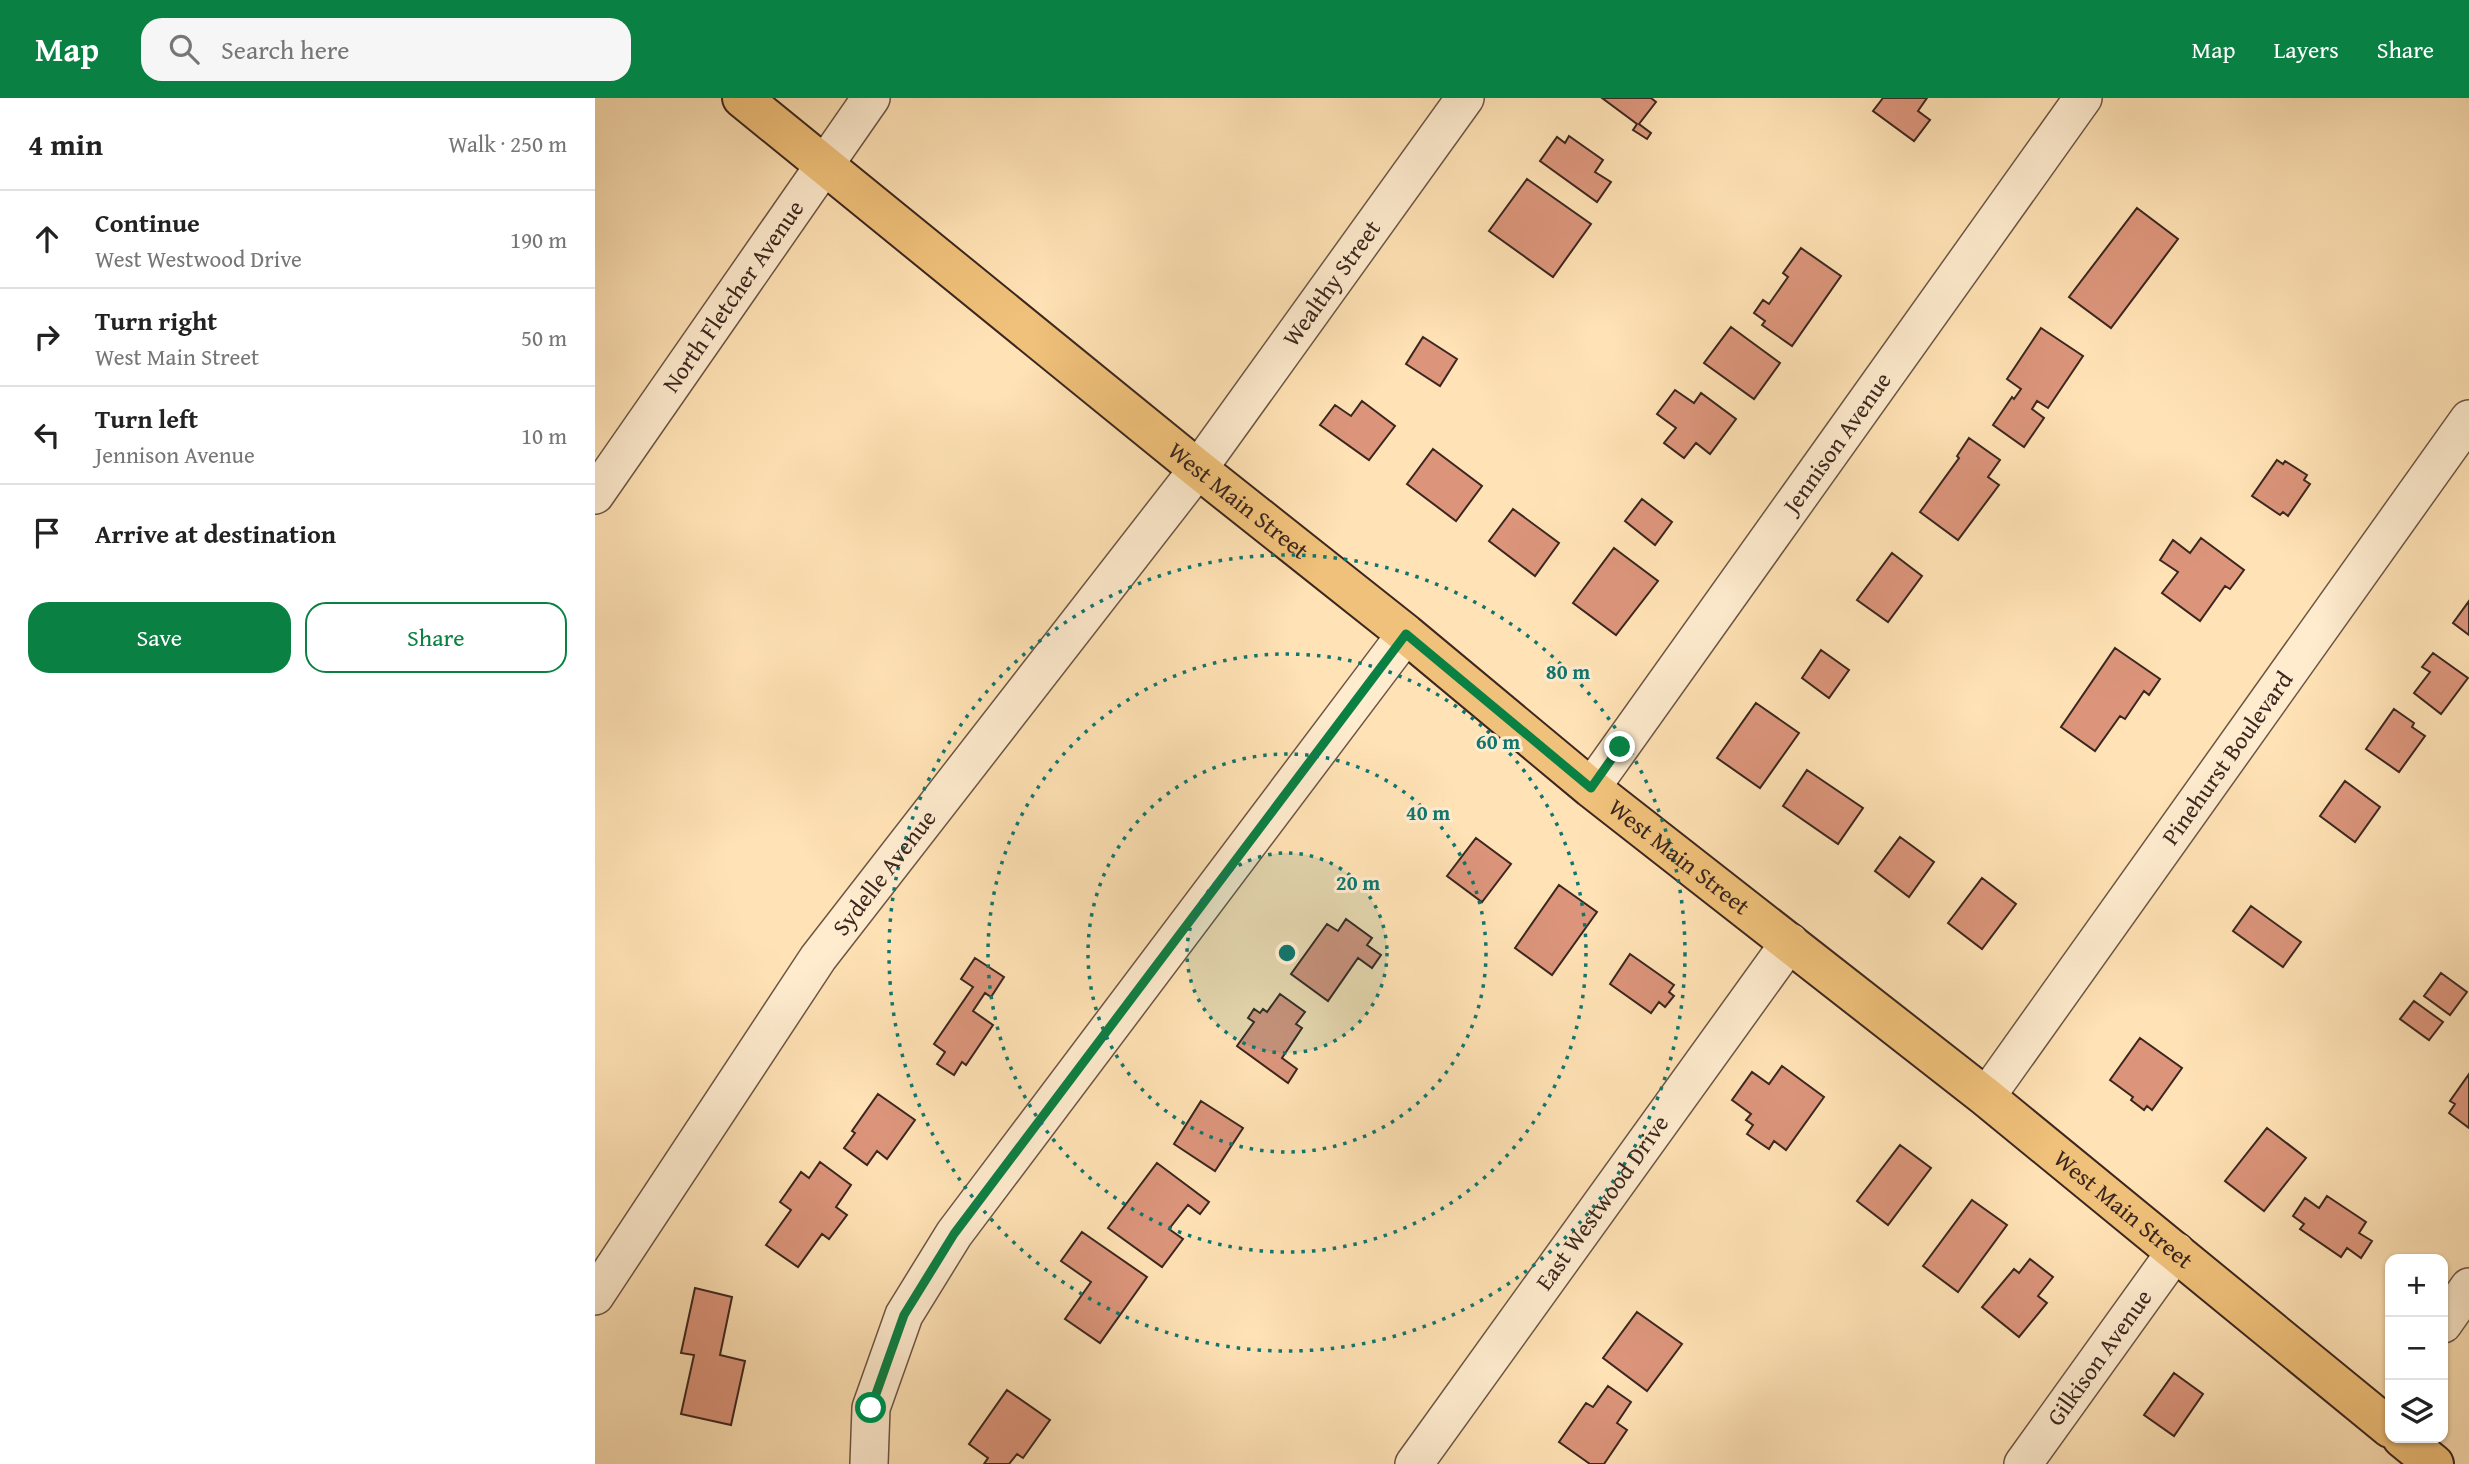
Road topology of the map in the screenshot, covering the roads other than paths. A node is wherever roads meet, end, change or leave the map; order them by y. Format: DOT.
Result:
graph roads {
  1 [pos="742,98"];
  2 [pos="870,98"];
  3 [pos="1465,98"];
  4 [pos="2083,98"];
  5 [pos="823,166"];
  6 [pos="2469,419"];
  7 [pos="1198,468"];
  8 [pos="595,495"];
  9 [pos="1406,634"];
  10 [pos="1591,788"];
  11 [pos="1790,942"];
  12 [pos="1986,1097"];
  13 [pos="2176,1251"];
  14 [pos="2469,1287"];
  15 [pos="595,1296"];
  16 [pos="2448,1317"];
  17 [pos="2385,1416"];
  18 [pos="2413,1443"];
  19 [pos="869,1464"];
  20 [pos="1414,1464"];
  21 [pos="2023,1464"];
  22 [pos="2434,1464"];
  1 -- 5 [label="main road, West Main Street"];
  2 -- 5 [label="street, North Fletcher Avenue"];
  3 -- 7 [label="street, Wealthy Street"];
  4 -- 10 [label="street, Jennison Avenue"];
  5 -- 7 [label="main road, West Main Street"];
  5 -- 8 [label="street, North Fletcher Avenue"];
  6 -- 12 [label="street, Pinehurst Boulevard"];
  7 -- 9 [label="main road, West Main Street"];
  7 -- 15 [label="street, Sydelle Avenue"];
  9 -- 10 [label="main road, West Main Street"];
  9 -- 19 [label="street"];
  10 -- 11 [label="main road, West Main Street"];
  11 -- 12 [label="main road, West Main Street"];
  11 -- 20 [label="street, East Westwood Drive"];
  12 -- 13 [label="main road, West Main Street"];
  13 -- 17 [label="main road, West Main Street"];
  13 -- 21 [label="street, Gilkison Avenue"];
  14 -- 16 [label="street"];
  18 -- 22 [label="main road, West Main Street"];
}
